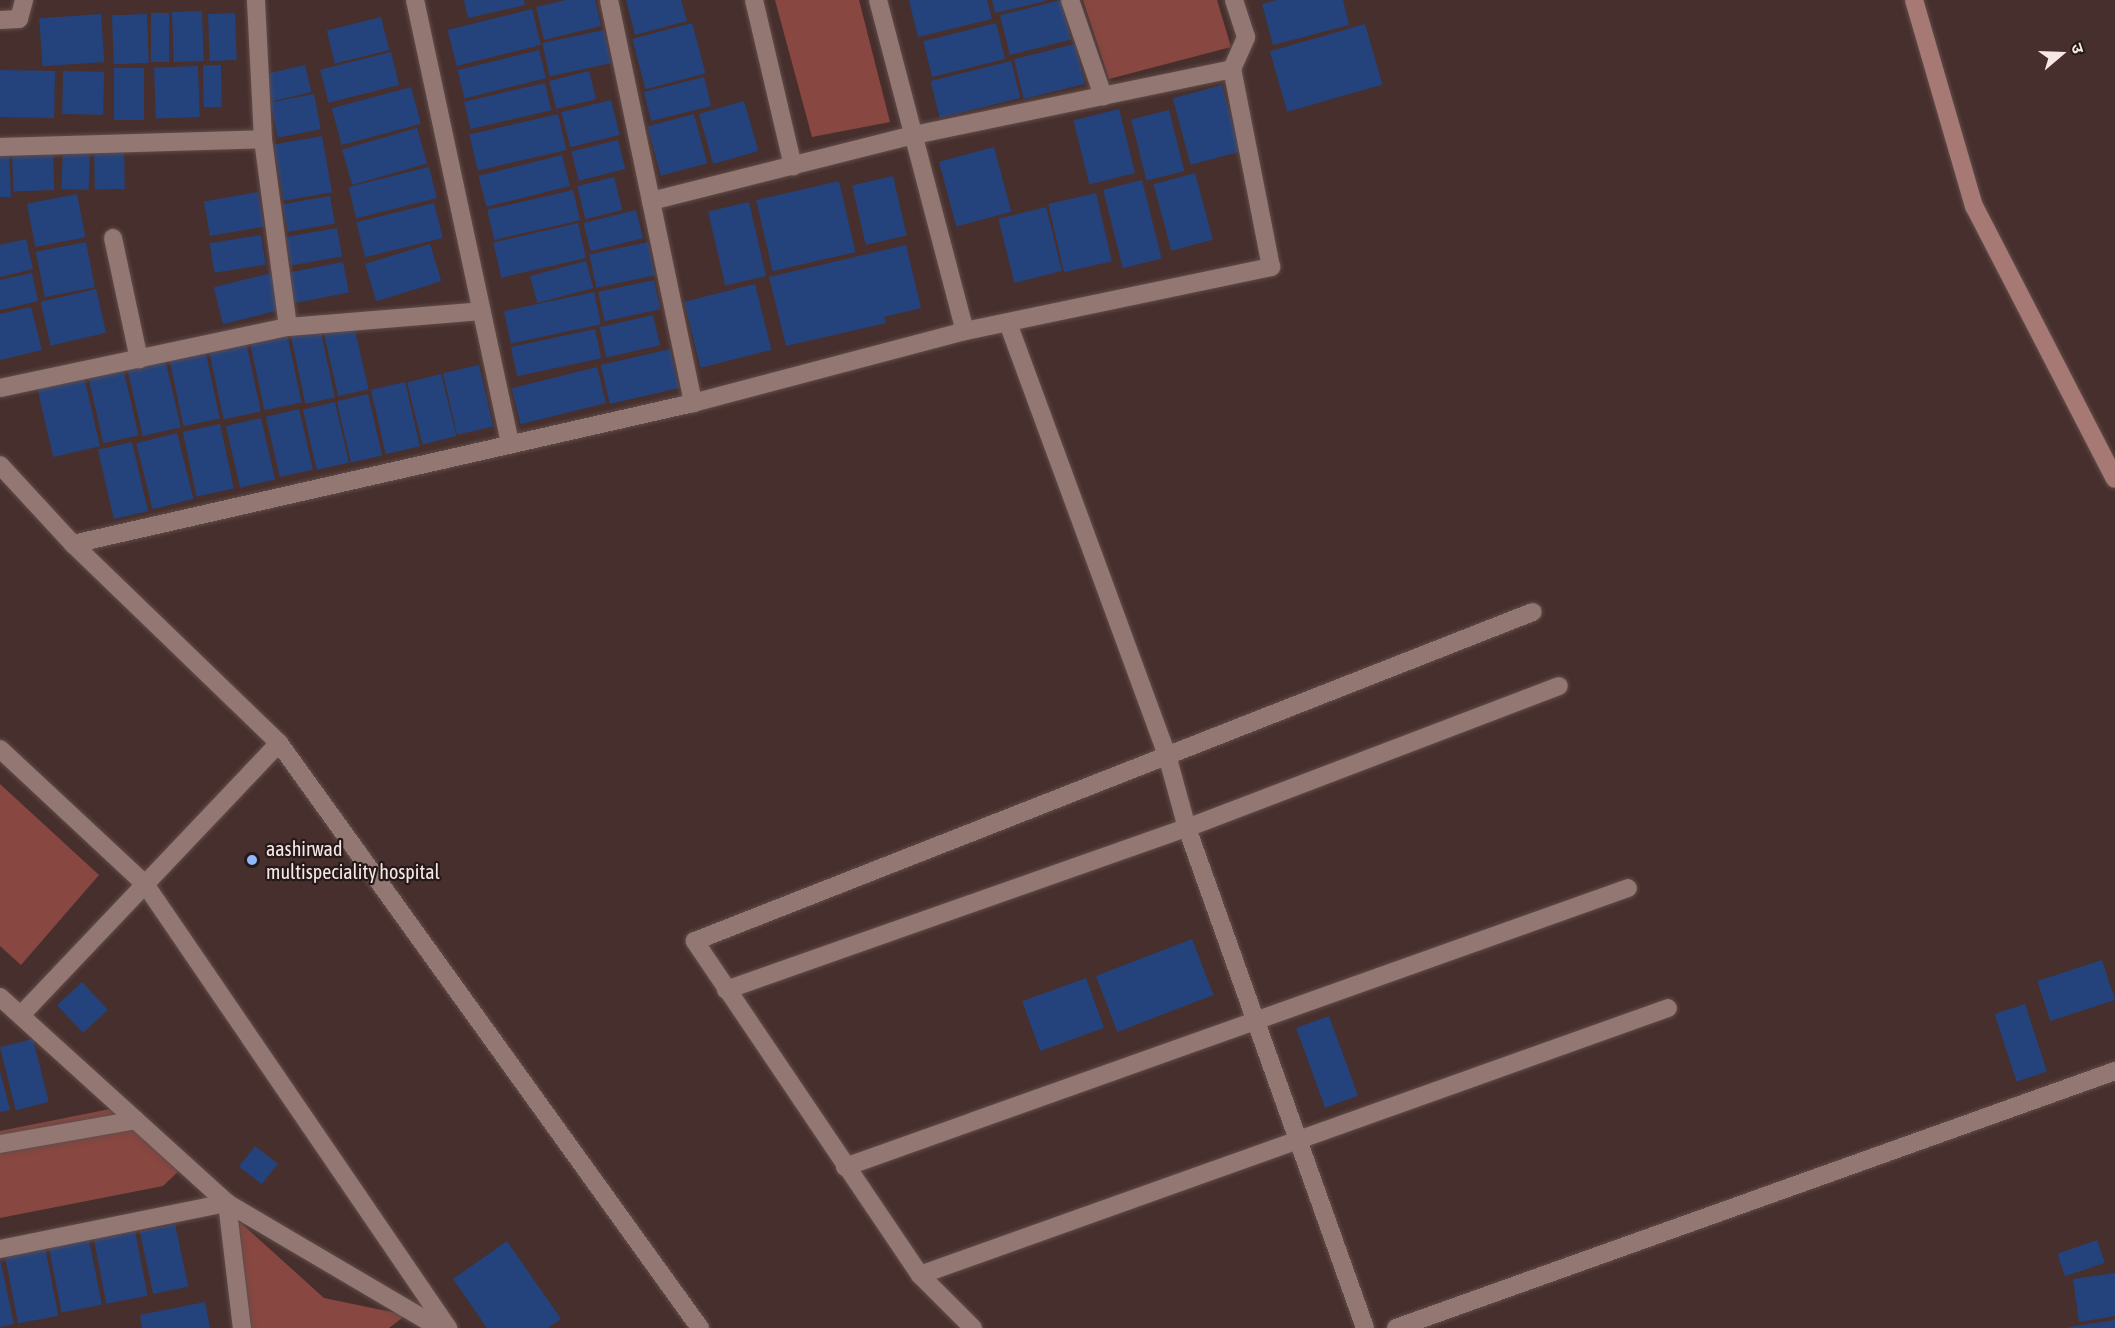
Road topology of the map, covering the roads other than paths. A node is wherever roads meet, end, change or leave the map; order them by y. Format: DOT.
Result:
graph roads {
  1 [pos="24,0"];
  2 [pos="256,0"];
  3 [pos="415,0"];
  4 [pos="609,0"];
  5 [pos="754,0"];
  6 [pos="878,0"];
  7 [pos="1070,0"];
  8 [pos="1234,0"];
  9 [pos="1914,0"];
  10 [pos="0,20"];
  11 [pos="1232,69"];
  12 [pos="1103,96"];
  13 [pos="914,135"];
  14 [pos="263,139"];
  15 [pos="0,147"];
  16 [pos="793,166"];
  17 [pos="651,201"];
  18 [pos="113,238"];
  19 [pos="481,310"];
  20 [pos="1008,322"];
  21 [pos="288,327"];
  22 [pos="965,331"];
  23 [pos="139,358"];
  24 [pos="0,388"];
  25 [pos="693,403"];
  26 [pos="510,442"];
  27 [pos="0,465"];
  28 [pos="2115,479"];
  29 [pos="73,544"];
  30 [pos="1533,612"];
  31 [pos="1559,686"];
  32 [pos="279,743"];
  33 [pos="0,749"];
  34 [pos="1167,755"];
  35 [pos="1187,828"];
  36 [pos="145,884"];
  37 [pos="1628,888"];
  38 [pos="726,990"];
  39 [pos="0,997"];
  40 [pos="1668,1008"];
  41 [pos="21,1015"];
  42 [pos="1255,1020"];
  43 [pos="2115,1071"];
  44 [pos="136,1120"];
  45 [pos="1298,1140"];
  46 [pos="0,1144"];
  47 [pos="845,1167"];
  48 [pos="227,1203"];
  49 [pos="0,1249"];
  50 [pos="920,1275"];
  51 [pos="242,1328"];
  52 [pos="439,1328"];
  53 [pos="448,1328"];
  54 [pos="700,1328"];
  55 [pos="974,1328"];
  56 [pos="1365,1328"];
  57 [pos="1396,1328"];
  1 -- 10 [label="street"];
  2 -- 14 [label="street"];
  3 -- 19 [label="street"];
  4 -- 17 [label="street"];
  5 -- 16 [label="street"];
  6 -- 13 [label="street"];
  7 -- 12 [label="street"];
  8 -- 11 [label="street"];
  9 -- 28 [label="street"];
  11 -- 12 [label="street"];
  11 -- 20 [label="street"];
  12 -- 13 [label="street"];
  13 -- 16 [label="street"];
  13 -- 22 [label="street"];
  14 -- 15 [label="street"];
  14 -- 21 [label="street"];
  16 -- 17 [label="street"];
  17 -- 25 [label="street"];
  18 -- 23 [label="street"];
  19 -- 21 [label="street"];
  19 -- 26 [label="street"];
  20 -- 22 [label="street"];
  20 -- 34 [label="street"];
  21 -- 23 [label="street"];
  22 -- 25 [label="street"];
  23 -- 24 [label="street"];
  25 -- 26 [label="street"];
  26 -- 29 [label="street"];
  27 -- 29 [label="street"];
  29 -- 32 [label="street"];
  30 -- 34 [label="street"];
  31 -- 35 [label="street"];
  32 -- 36 [label="street"];
  32 -- 54 [label="street"];
  33 -- 36 [label="street"];
  34 -- 35 [label="street"];
  34 -- 38 [label="street"];
  35 -- 38 [label="street"];
  35 -- 42 [label="street"];
  36 -- 41 [label="street"];
  36 -- 53 [label="street"];
  37 -- 42 [label="street"];
  38 -- 47 [label="street"];
  39 -- 41 [label="street"];
  40 -- 45 [label="street"];
  41 -- 44 [label="street"];
  42 -- 45 [label="street"];
  42 -- 47 [label="street"];
  43 -- 57 [label="street"];
  44 -- 46 [label="street"];
  44 -- 48 [label="street"];
  45 -- 50 [label="street"];
  45 -- 56 [label="street"];
  47 -- 50 [label="street"];
  48 -- 49 [label="street"];
  48 -- 51 [label="street"];
  48 -- 52 [label="street"];
  50 -- 55 [label="street"];
}
